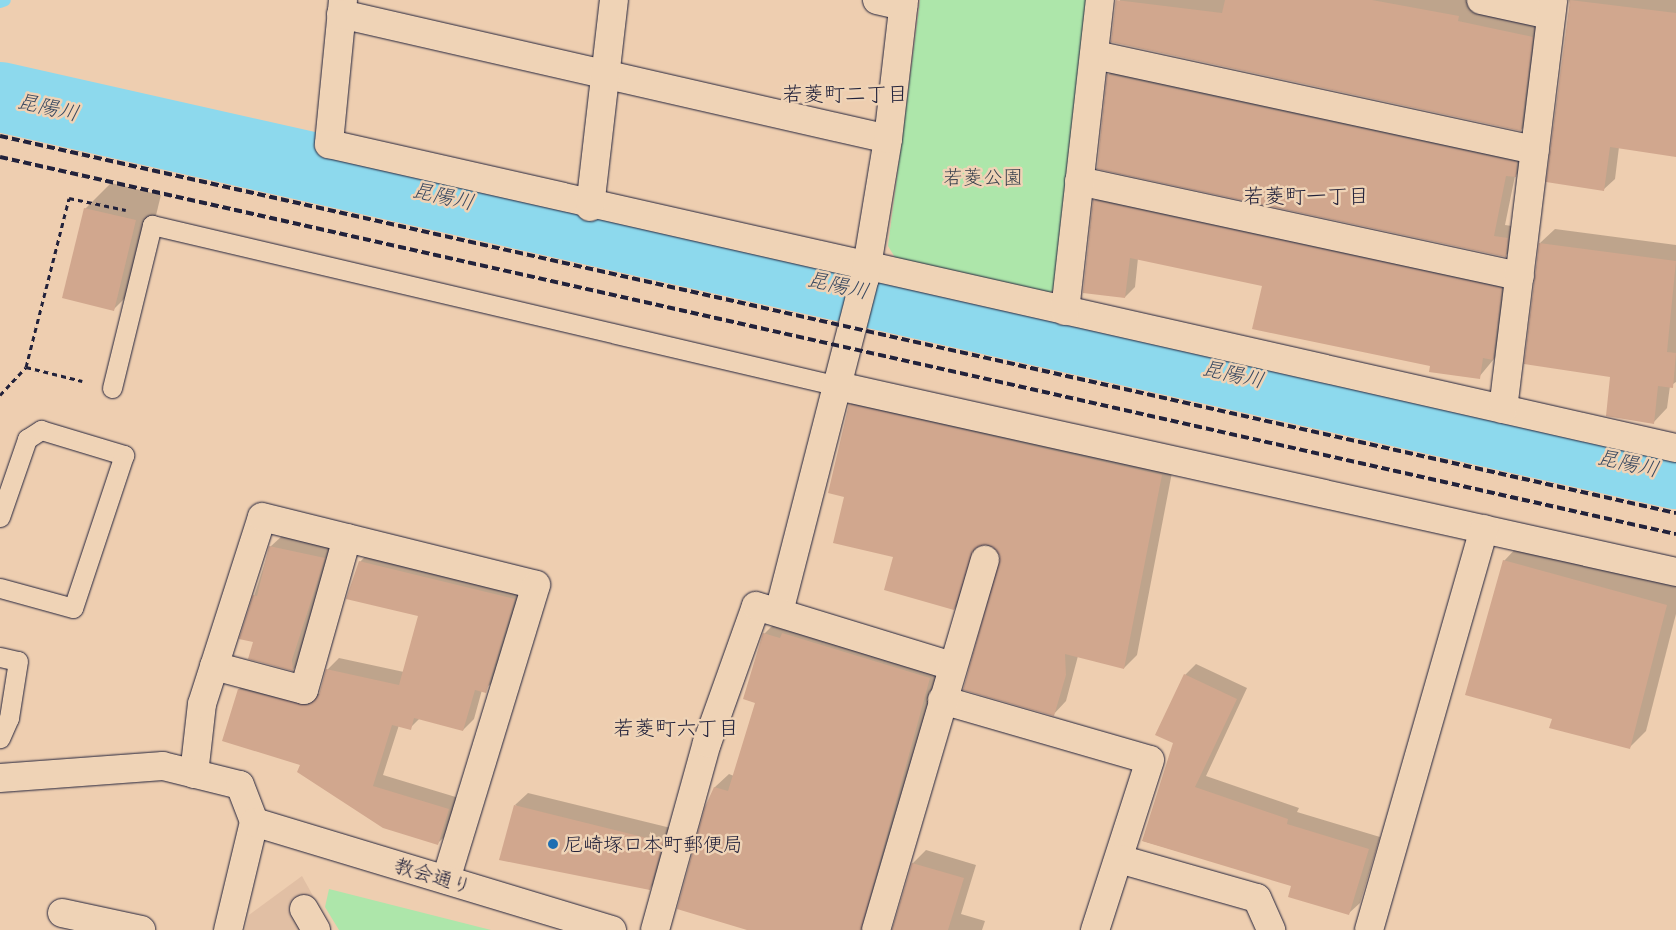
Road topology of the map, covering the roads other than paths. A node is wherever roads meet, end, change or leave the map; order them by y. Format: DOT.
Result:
graph roads {
  1 [pos="614,0"];
  2 [pos="1100,0"];
  3 [pos="1481,0"];
  4 [pos="895,2"];
  5 [pos="342,7"];
  6 [pos="1551,8"];
  7 [pos="1095,55"];
  8 [pos="604,74"];
  9 [pos="888,139"];
  10 [pos="1534,150"];
  11 [pos="1079,181"];
  12 [pos="590,207"];
  13 [pos="866,273"];
  14 [pos="1520,276"];
  15 [pos="1065,311"];
  16 [pos="838,386"];
  17 [pos="112,388"];
  18 [pos="1503,409"];
  19 [pos="1676,448"];
  20 [pos="0,517"];
  21 [pos="1484,529"];
  22 [pos="347,538"];
  23 [pos="985,560"];
  24 [pos="1676,572"];
  25 [pos="0,588"];
  26 [pos="778,612"];
  27 [pos="0,657"];
  28 [pos="214,666"];
  29 [pos="952,666"];
  30 [pos="942,700"];
  31 [pos="0,738"];
  32 [pos="194,774"];
  33 [pos="0,778"];
  34 [pos="254,822"];
  35 [pos="1118,858"];
  36 [pos="446,880"];
  37 [pos="62,913"];
  38 [pos="141,930"];
  39 [pos="228,930"];
  40 [pos="612,930"];
  41 [pos="655,930"];
  42 [pos="876,930"];
  43 [pos="1095,930"];
  44 [pos="1271,930"];
  45 [pos="1370,930"];
  1 -- 8 [label="street"];
  2 -- 7 [label="street"];
  3 -- 6 [label="street"];
  4 -- 9 [label="street"];
  5 -- 8 [label="street"];
  5 -- 12 [label="street"];
  6 -- 10 [label="street"];
  7 -- 10 [label="street"];
  7 -- 11 [label="street"];
  8 -- 9 [label="street"];
  8 -- 12 [label="street"];
  9 -- 13 [label="street"];
  10 -- 14 [label="street"];
  11 -- 14 [label="street"];
  11 -- 15 [label="street"];
  12 -- 13 [label="street"];
  13 -- 15 [label="street"];
  13 -- 16 [label="street"];
  14 -- 18 [label="street"];
  15 -- 18 [label="street"];
  16 -- 17 [label="lane"];
  16 -- 21 [label="street"];
  16 -- 26 [label="street"];
  18 -- 19 [label="street"];
  20 -- 25 [label="lane"];
  21 -- 24 [label="street"];
  21 -- 45 [label="street"];
  22 -- 28 [label="street"];
  22 -- 28 [label="street"];
  22 -- 36 [label="street"];
  23 -- 29 [label="street"];
  26 -- 29 [label="street"];
  26 -- 41 [label="street"];
  27 -- 31 [label="lane"];
  28 -- 32 [label="street"];
  29 -- 30 [label="street"];
  30 -- 35 [label="street"];
  30 -- 42 [label="street"];
  32 -- 33 [label="street"];
  32 -- 34 [label="street"];
  34 -- 36 [label="street, 教会通り"];
  34 -- 39 [label="street"];
  35 -- 43 [label="street"];
  35 -- 44 [label="street"];
  36 -- 40 [label="street, 教会通り"];
  37 -- 38 [label="street"];
}
